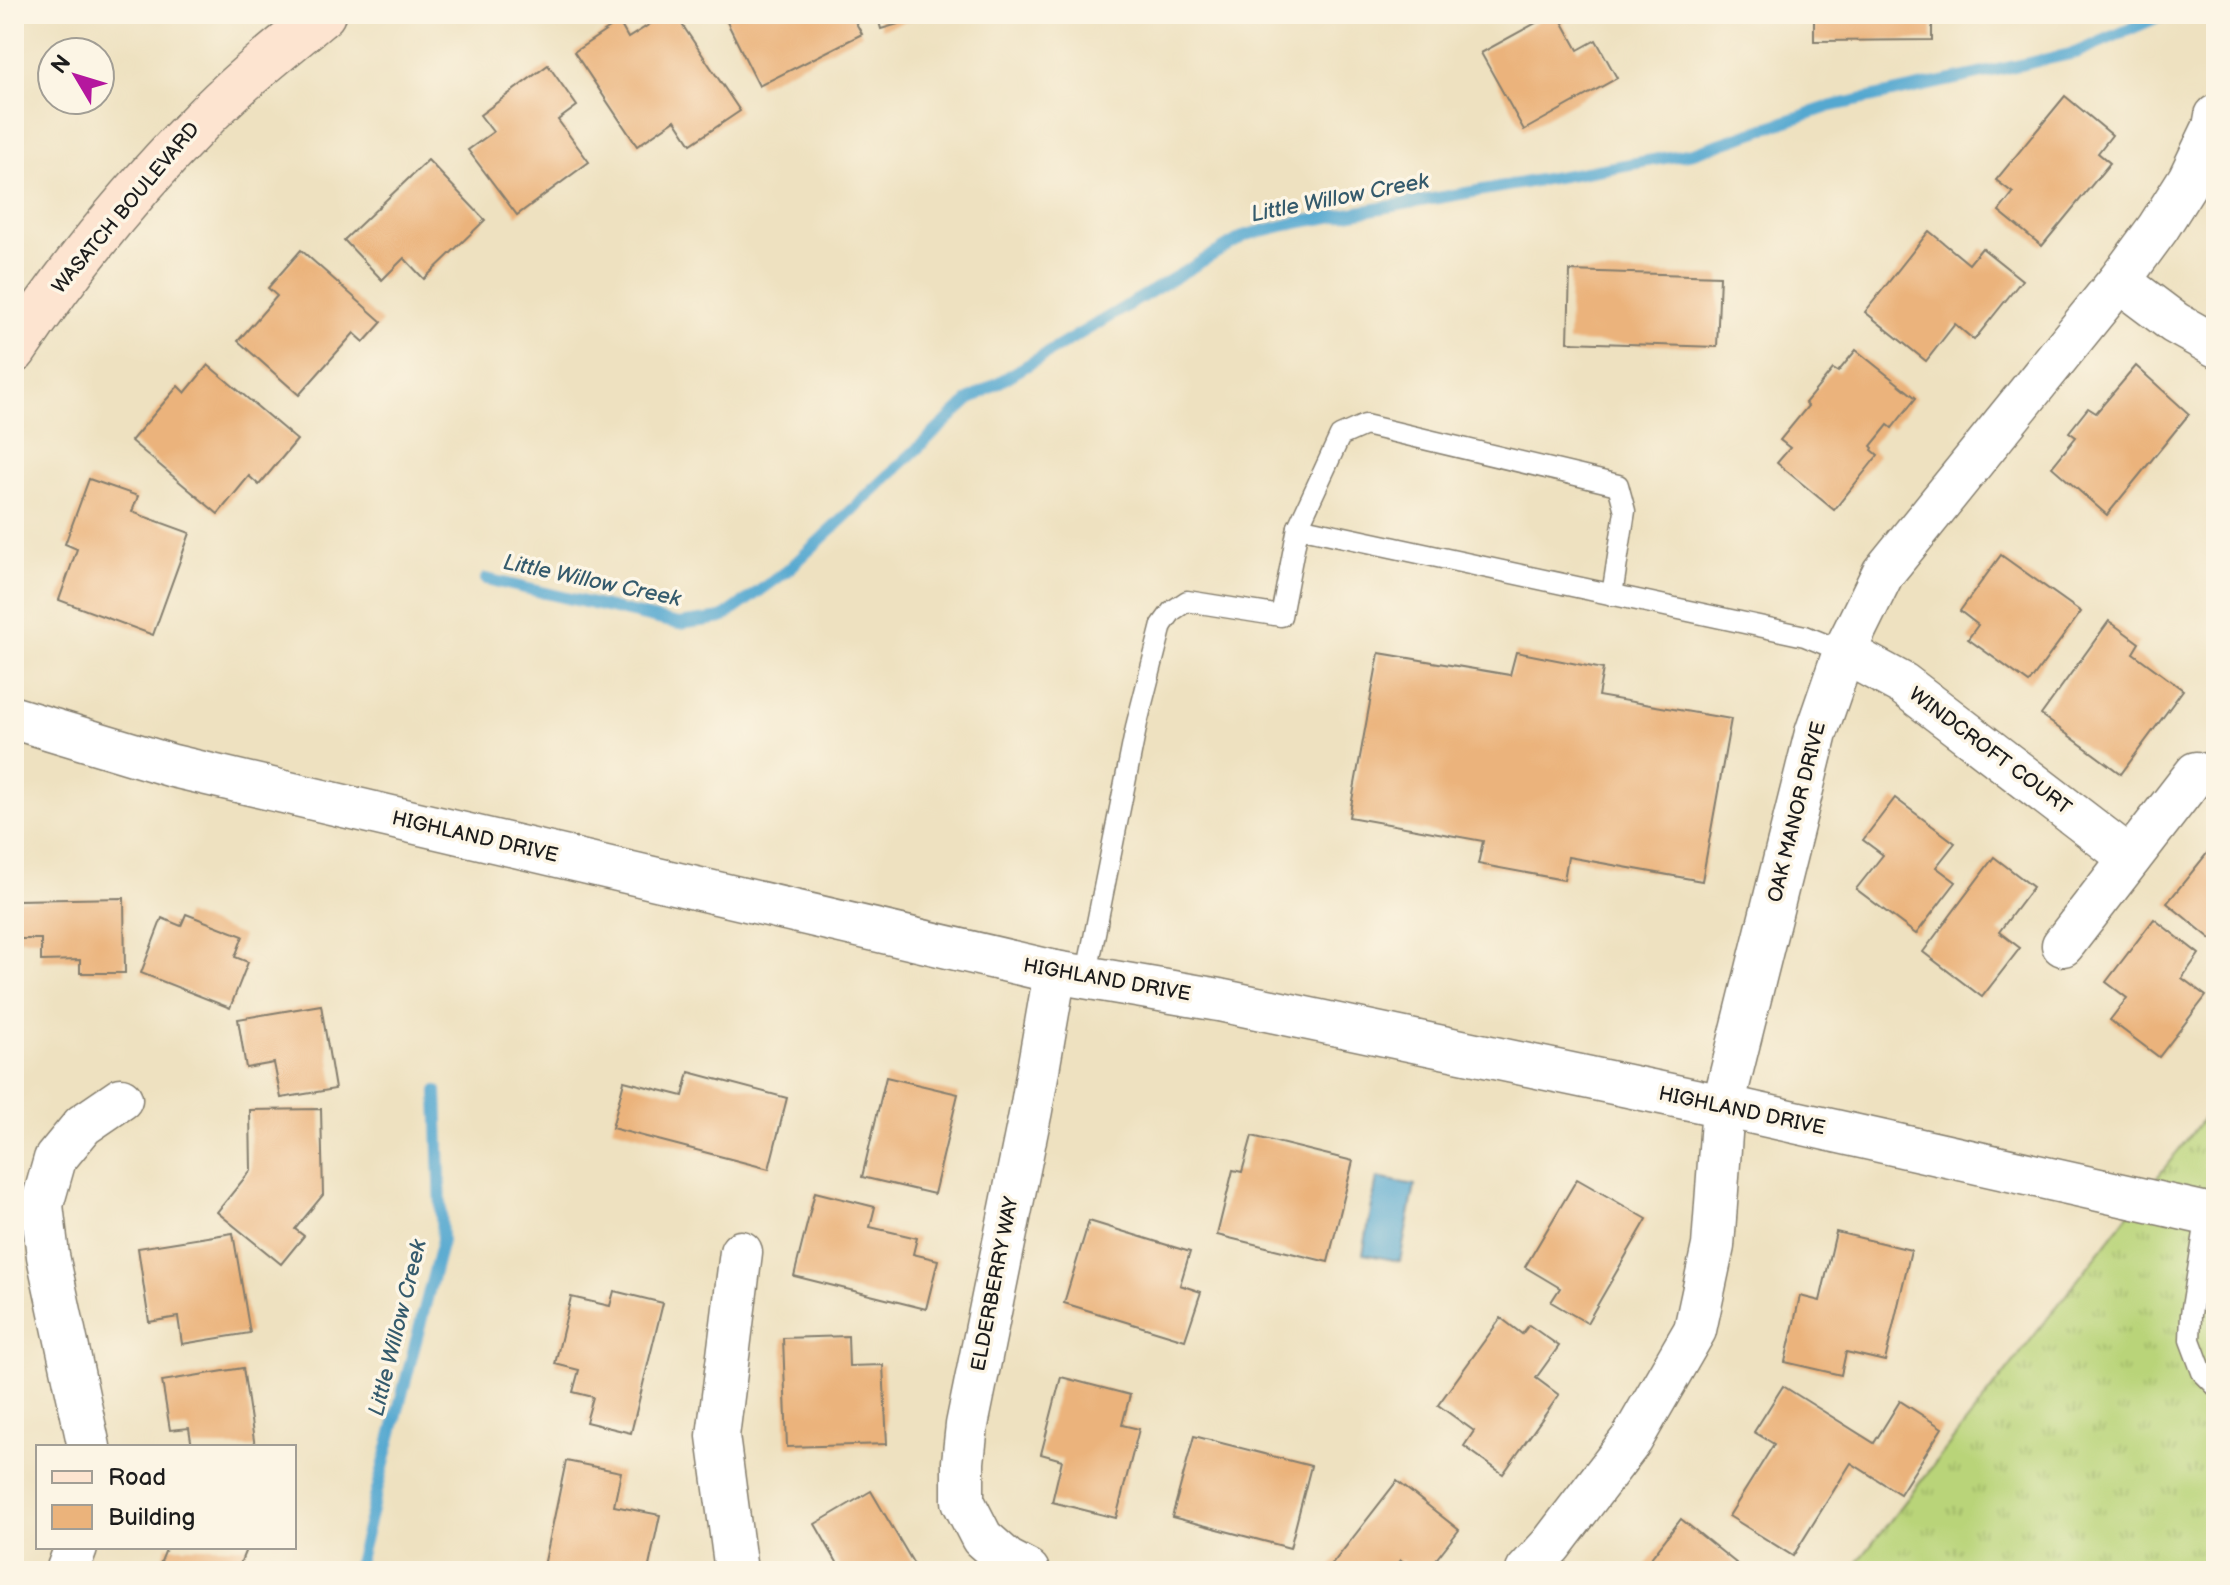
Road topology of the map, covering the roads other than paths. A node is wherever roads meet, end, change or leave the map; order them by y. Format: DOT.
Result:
graph roads {
  1 [pos="323,14"];
  2 [pos="2216,116"];
  3 [pos="2119,281"];
  4 [pos="2216,346"];
  5 [pos="14,351"];
  6 [pos="1298,527"];
  7 [pos="1612,595"];
  8 [pos="1844,652"];
  9 [pos="14,718"];
  10 [pos="2196,773"];
  11 [pos="2130,858"];
  12 [pos="2063,945"];
  13 [pos="1070,975"];
  14 [pos="121,1099"];
  15 [pos="1723,1106"];
  16 [pos="2207,1214"];
  17 [pos="741,1252"];
  18 [pos="2216,1386"];
  19 [pos="89,1445"];
  20 [pos="75,1549"];
  21 [pos="67,1571"];
  22 [pos="736,1571"];
  23 [pos="1028,1571"];
  24 [pos="1527,1571"];
  1 -- 5 [label="main road, WASATCH BOULEVARD"];
  2 -- 3 [label="street, OAK MANOR DRIVE"];
  3 -- 4 [label="street"];
  3 -- 8 [label="street, OAK MANOR DRIVE"];
  6 -- 7 [label="lane"];
  6 -- 7 [label="lane"];
  6 -- 13 [label="lane"];
  7 -- 8 [label="lane"];
  8 -- 11 [label="street, WINDCROFT COURT"];
  8 -- 15 [label="street, OAK MANOR DRIVE"];
  9 -- 13 [label="street, HIGHLAND DRIVE"];
  10 -- 11 [label="street"];
  11 -- 12 [label="street"];
  13 -- 15 [label="street, HIGHLAND DRIVE"];
  13 -- 23 [label="street, ELDERBERRY WAY"];
  14 -- 19 [label="street"];
  15 -- 16 [label="street, HIGHLAND DRIVE"];
  15 -- 24 [label="street, OAK MANOR DRIVE"];
  16 -- 18 [label="lane"];
  17 -- 22 [label="street"];
  20 -- 21 [label="street"];
}
